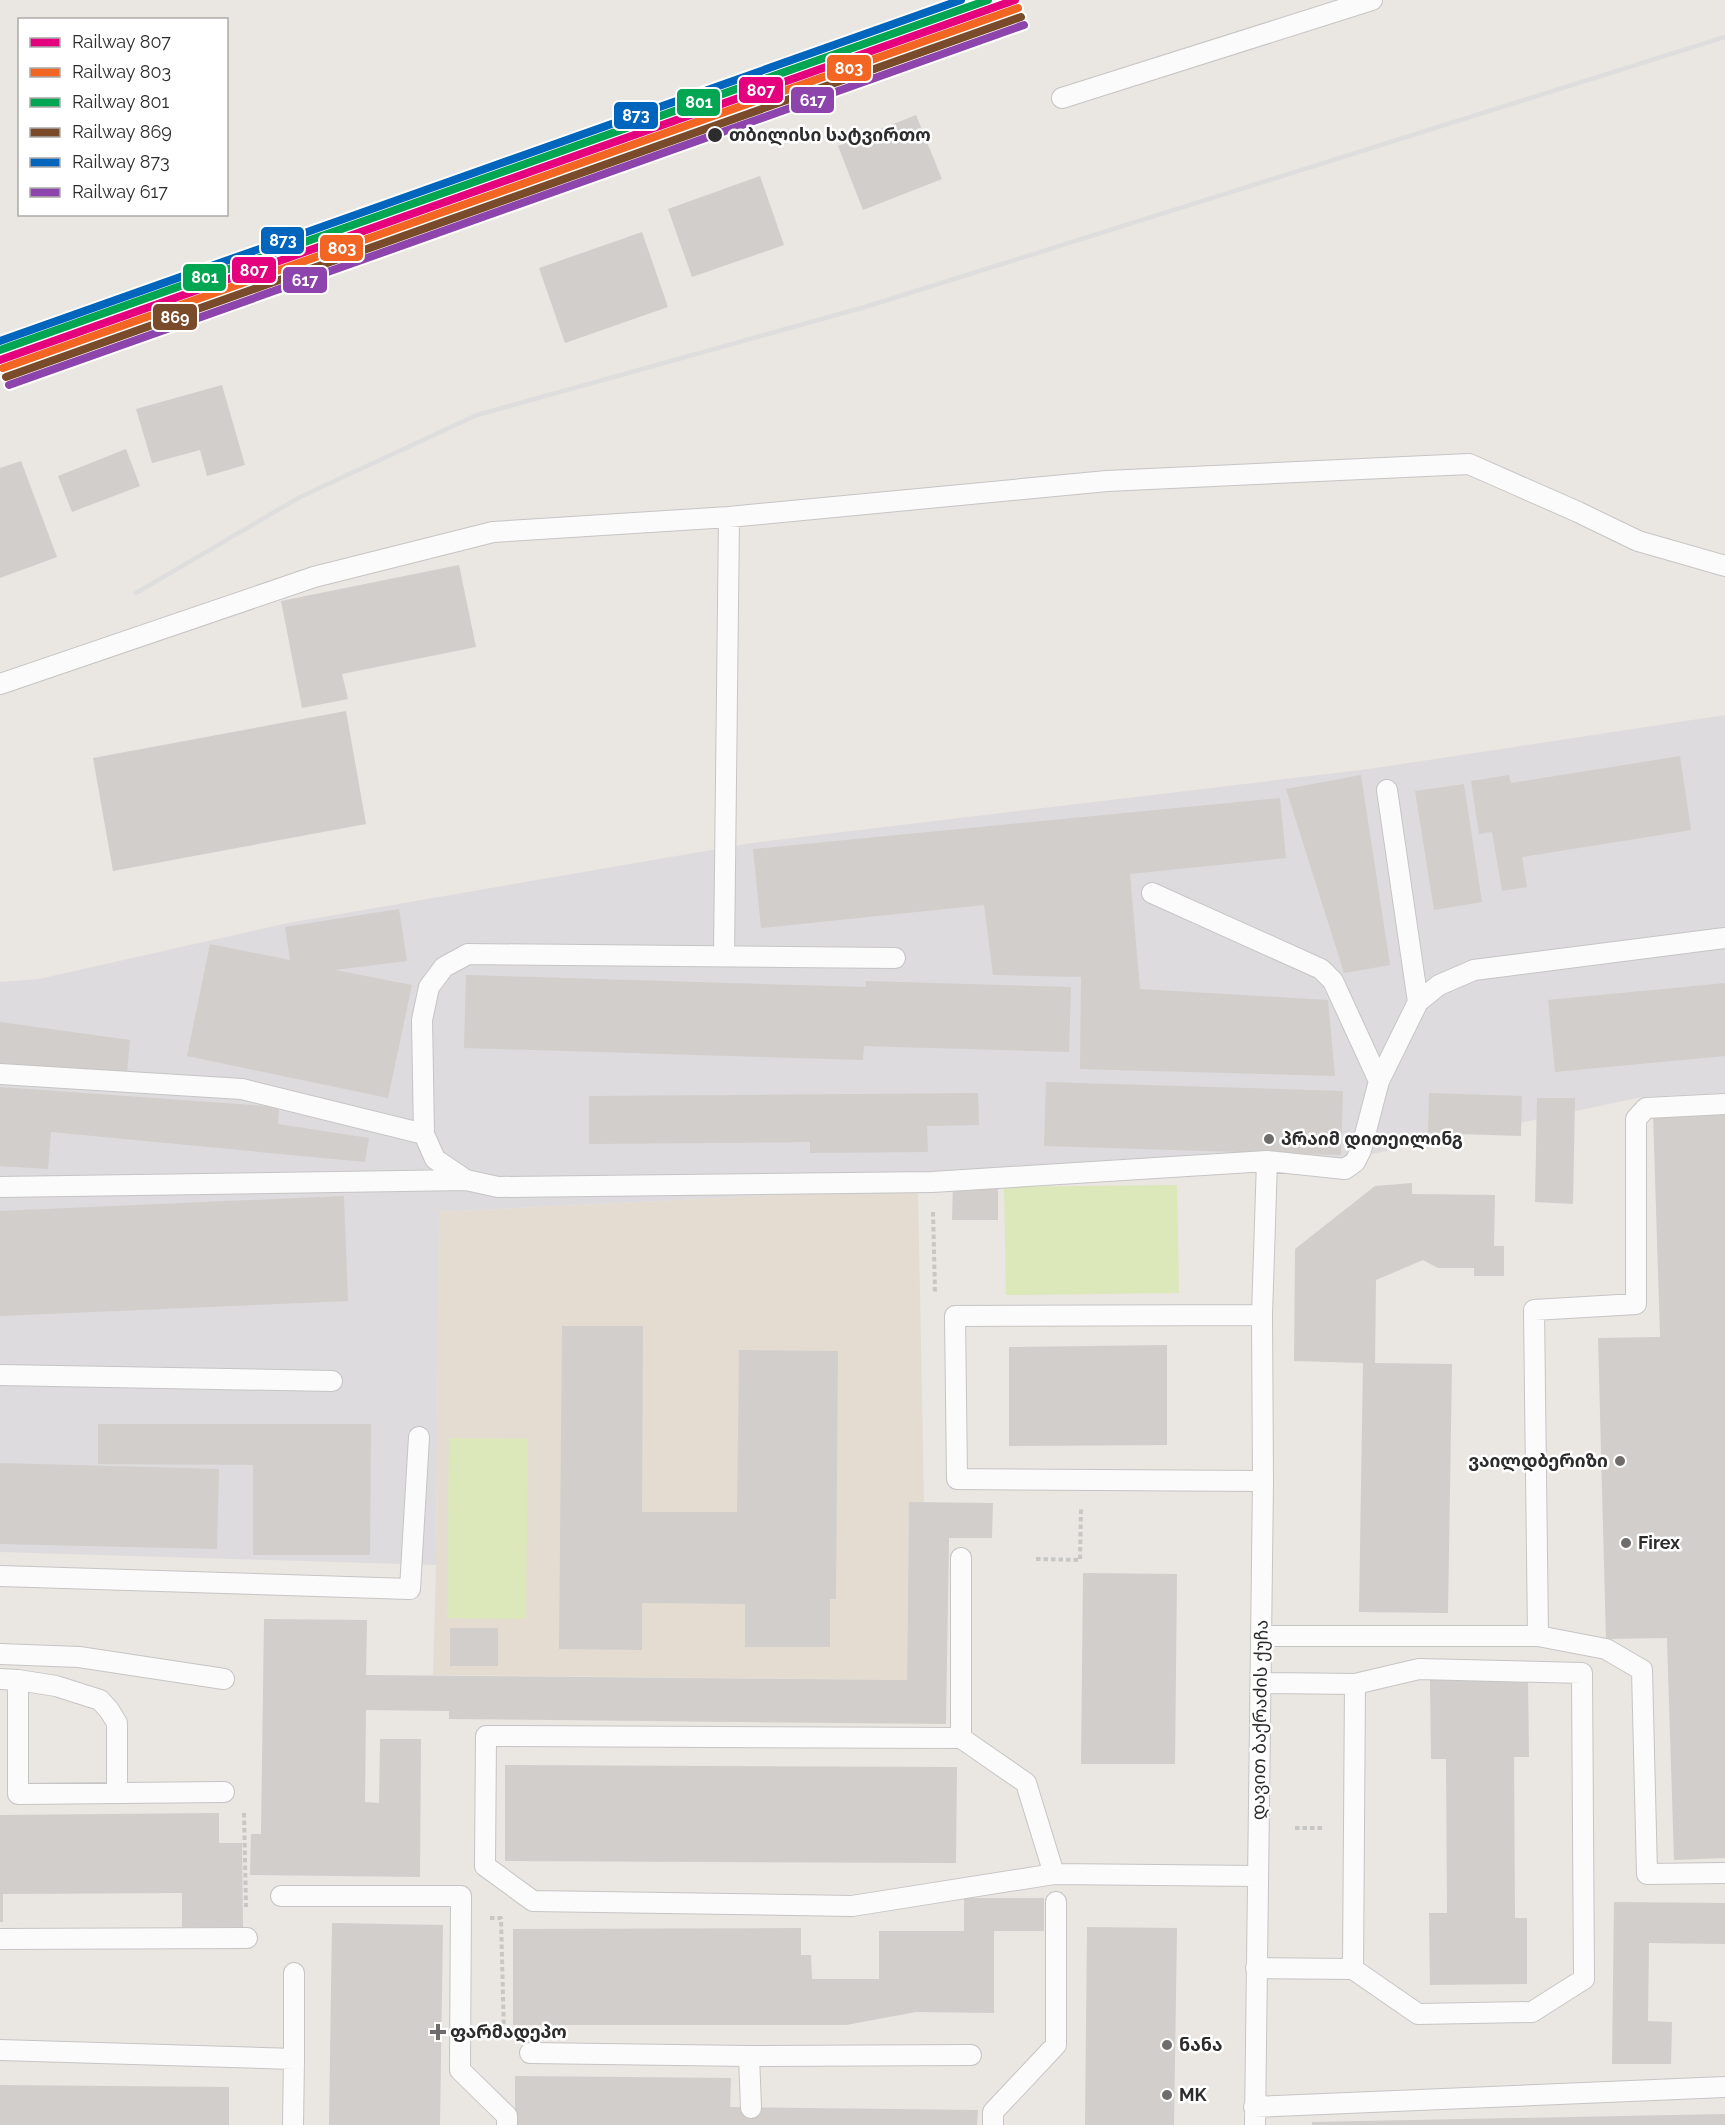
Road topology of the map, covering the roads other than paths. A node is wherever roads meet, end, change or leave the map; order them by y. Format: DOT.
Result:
graph roads {
  1 [pos="1372,0"];
  2 [pos="1062,98"];
  3 [pos="729,517"];
  4 [pos="1725,566"];
  5 [pos="0,684"];
  6 [pos="1387,790"];
  7 [pos="1152,893"];
  8 [pos="1725,938"];
  9 [pos="724,956"];
  10 [pos="895,958"];
  11 [pos="1418,1002"];
  12 [pos="0,1074"];
  13 [pos="1379,1081"];
  14 [pos="1725,1104"];
  15 [pos="424,1134"];
  16 [pos="1267,1161"];
  17 [pos="466,1180"];
  18 [pos="0,1187"];
  19 [pos="1262,1315"];
  20 [pos="0,1375"];
  21 [pos="332,1381"];
  22 [pos="419,1437"];
  23 [pos="1263,1481"];
  24 [pos="961,1558"];
  25 [pos="0,1576"];
  26 [pos="1262,1636"];
  27 [pos="1538,1636"];
  28 [pos="0,1654"];
  29 [pos="9,1679"];
  30 [pos="224,1679"];
  31 [pos="1261,1683"];
  32 [pos="1355,1684"];
  33 [pos="962,1738"];
  34 [pos="224,1792"];
  35 [pos="117,1793"];
  36 [pos="1725,1873"];
  37 [pos="1054,1874"];
  38 [pos="1257,1876"];
  39 [pos="281,1896"];
  40 [pos="1056,1902"];
  41 [pos="247,1938"];
  42 [pos="0,1939"];
  43 [pos="1256,1968"];
  44 [pos="1353,1969"];
  45 [pos="294,1973"];
  46 [pos="0,2050"];
  47 [pos="530,2053"];
  48 [pos="971,2055"];
  49 [pos="749,2056"];
  50 [pos="294,2059"];
  51 [pos="1725,2087"];
  52 [pos="751,2108"];
  53 [pos="1255,2116"];
  54 [pos="293,2125"];
  55 [pos="507,2125"];
  56 [pos="993,2125"];
  1 -- 2 [label="lane"];
  3 -- 4 [label="lane"];
  3 -- 5 [label="lane"];
  3 -- 9 [label="lane"];
  6 -- 11 [label="lane"];
  7 -- 13 [label="lane"];
  8 -- 11 [label="lane"];
  9 -- 10 [label="lane"];
  9 -- 15 [label="lane"];
  11 -- 13 [label="lane"];
  12 -- 15 [label="lane"];
  13 -- 16 [label="lane"];
  14 -- 27 [label="lane"];
  15 -- 17 [label="lane"];
  16 -- 17 [label="lane"];
  16 -- 19 [label="lane, დავით ბაქრაძის ქუჩა"];
  17 -- 18 [label="lane"];
  19 -- 23 [label="lane, დავით ბაქრაძის ქუჩა"];
  19 -- 23 [label="lane"];
  20 -- 21 [label="lane"];
  22 -- 25 [label="lane"];
  23 -- 26 [label="lane, დავით ბაქრაძის ქუჩა"];
  24 -- 33 [label="lane"];
  26 -- 27 [label="lane"];
  26 -- 31 [label="lane, დავით ბაქრაძის ქუჩა"];
  27 -- 36 [label="lane"];
  28 -- 30 [label="lane"];
  29 -- 35 [label="lane"];
  29 -- 35 [label="lane"];
  31 -- 32 [label="lane"];
  31 -- 38 [label="lane, დავით ბაქრაძის ქუჩა"];
  32 -- 44 [label="lane"];
  32 -- 44 [label="lane"];
  33 -- 37 [label="lane"];
  33 -- 37 [label="lane"];
  34 -- 35 [label="lane"];
  37 -- 38 [label="lane"];
  38 -- 43 [label="lane, დავით ბაქრაძის ქუჩა"];
  39 -- 55 [label="lane"];
  40 -- 56 [label="lane"];
  41 -- 42 [label="lane"];
  43 -- 44 [label="lane"];
  43 -- 53 [label="lane, დავით ბაქრაძის ქუჩა"];
  45 -- 50 [label="lane"];
  46 -- 50 [label="lane"];
  47 -- 49 [label="lane"];
  48 -- 49 [label="lane"];
  49 -- 52 [label="lane"];
  50 -- 54 [label="lane"];
  51 -- 53 [label="lane"];
}
